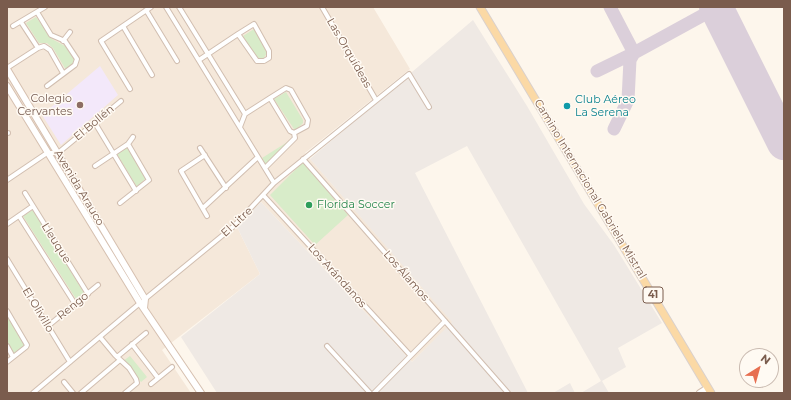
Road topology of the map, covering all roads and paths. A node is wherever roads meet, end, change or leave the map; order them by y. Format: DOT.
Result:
graph roads {
  1 [pos="45,7"];
  2 [pos="151,7"];
  3 [pos="166,7"];
  4 [pos="179,7"];
  5 [pos="322,7"];
  6 [pos="480,7"];
  7 [pos="146,10"];
  8 [pos="37,12"];
  9 [pos="21,22"];
  10 [pos="13,26"];
  11 [pos="123,26"];
  12 [pos="70,32"];
  13 [pos="238,34"];
  14 [pos="64,41"];
  15 [pos="38,48"];
  16 [pos="208,54"];
  17 [pos="198,60"];
  18 [pos="176,61"];
  19 [pos="7,68"];
  20 [pos="64,74"];
  21 [pos="152,75"];
  22 [pos="7,86"];
  23 [pos="47,86"];
  24 [pos="130,89"];
  25 [pos="270,98"];
  26 [pos="376,100"];
  27 [pos="121,101"];
  28 [pos="429,107"];
  29 [pos="245,114"];
  30 [pos="94,123"];
  31 [pos="240,127"];
  32 [pos="294,133"];
  33 [pos="133,137"];
  34 [pos="128,144"];
  35 [pos="200,148"];
  36 [pos="47,153"];
  37 [pos="58,153"];
  38 [pos="113,153"];
  39 [pos="205,155"];
  40 [pos="258,157"];
  41 [pos="303,159"];
  42 [pos="95,166"];
  43 [pos="265,168"];
  44 [pos="7,180"];
  45 [pos="274,183"];
  46 [pos="226,188"];
  47 [pos="136,191"];
  48 [pos="25,193"];
  49 [pos="264,196"];
  50 [pos="120,203"];
  51 [pos="33,206"];
  52 [pos="203,208"];
  53 [pos="19,216"];
  54 [pos="208,216"];
  55 [pos="7,224"];
  56 [pos="7,259"];
  57 [pos="98,285"];
  58 [pos="88,294"];
  59 [pos="143,303"];
  60 [pos="75,304"];
  61 [pos="7,311"];
  62 [pos="446,321"];
  63 [pos="48,326"];
  64 [pos="146,333"];
  65 [pos="100,337"];
  66 [pos="132,344"];
  67 [pos="7,346"];
  68 [pos="327,346"];
  69 [pos="410,355"];
  70 [pos="13,357"];
  71 [pos="118,359"];
  72 [pos="7,362"];
  73 [pos="70,362"];
  74 [pos="172,367"];
  75 [pos="158,378"];
  76 [pos="64,382"];
  77 [pos="151,384"];
  78 [pos="710,391"];
  79 [pos="35,392"];
  80 [pos="73,393"];
  81 [pos="81,393"];
  82 [pos="126,393"];
  83 [pos="201,393"];
  84 [pos="370,393"];
  85 [pos="374,393"];
  86 [pos="508,393"];
  87 [pos="700,393"];
  1 -- 8 [label="street"];
  2 -- 7 [label="street"];
  3 -- 17 [label="street"];
  4 -- 16 [label="street"];
  5 -- 26 [label="street, Las Orquídeas"];
  6 -- 78 [label="main road, Camino Internacional Gabriela Mistral / 41"];
  7 -- 11 [label="street"];
  7 -- 18 [label="street"];
  8 -- 9 [label="street"];
  8 -- 14 [label="street"];
  9 -- 10 [label="street"];
  9 -- 15 [label="street"];
  11 -- 21 [label="street"];
  11 -- 24 [label="street"];
  12 -- 14 [label="street"];
  13 -- 13 [label="street"];
  13 -- 16 [label="street"];
  14 -- 20 [label="street"];
  15 -- 19 [label="street"];
  15 -- 20 [label="street"];
  16 -- 17 [label="street"];
  16 -- 29 [label="street"];
  17 -- 31 [label="street"];
  19 -- 37 [label="street, Avenida Arauco"];
  20 -- 23 [label="street"];
  22 -- 36 [label="street, Avenida Arauco"];
  25 -- 29 [label="street"];
  25 -- 32 [label="street"];
  25 -- 32 [label="street"];
  26 -- 28 [label="street, El Litre"];
  26 -- 41 [label="street, El Litre"];
  27 -- 30 [label="street, El Bollén"];
  29 -- 31 [label="street"];
  30 -- 37 [label="street, El Bollén"];
  30 -- 38 [label="street"];
  31 -- 40 [label="street"];
  32 -- 43 [label="street"];
  33 -- 34 [label="street"];
  34 -- 38 [label="street"];
  34 -- 47 [label="street"];
  35 -- 39 [label="street"];
  36 -- 37 [label="street"];
  36 -- 44 [label="street"];
  36 -- 59 [label="street, Avenida Arauco"];
  37 -- 59 [label="street, Avenida Arauco"];
  38 -- 42 [label="street"];
  38 -- 47 [label="street"];
  39 -- 46 [label="street"];
  39 -- 52 [label="street"];
  40 -- 43 [label="street"];
  40 -- 46 [label="street"];
  41 -- 45 [label="street, El Litre"];
  41 -- 62 [label="street, Los Álamos"];
  43 -- 45 [label="street"];
  45 -- 49 [label="street, El Litre"];
  46 -- 52 [label="street"];
  47 -- 50 [label="street"];
  48 -- 51 [label="street, Lleuque"];
  49 -- 59 [label="street, El Litre"];
  49 -- 69 [label="street, Los Arándanos"];
  51 -- 53 [label="street"];
  51 -- 58 [label="street, Lleuque"];
  52 -- 54 [label="street"];
  53 -- 55 [label="street"];
  53 -- 60 [label="street, Lleuque"];
  56 -- 63 [label="street, El Olivillo"];
  57 -- 58 [label="street, Rengo"];
  58 -- 60 [label="street, Rengo"];
  59 -- 65 [label="street, El Litre"];
  59 -- 83 [label="street, Avenida Arauco"];
  60 -- 63 [label="street, Rengo"];
  61 -- 70 [label="street"];
  62 -- 69 [label="street"];
  62 -- 86 [label="street, Los Álamos"];
  63 -- 73 [label="street, El Olivillo"];
  64 -- 66 [label="street"];
  65 -- 71 [label="street"];
  65 -- 73 [label="street, El Litre"];
  66 -- 71 [label="street"];
  66 -- 75 [label="street"];
  67 -- 70 [label="street"];
  68 -- 84 [label="street"];
  69 -- 85 [label="street"];
  70 -- 72 [label="street"];
  71 -- 81 [label="street"];
  71 -- 82 [label="street"];
  73 -- 79 [label="street, El Litre"];
  74 -- 75 [label="street"];
  75 -- 77 [label="street"];
  76 -- 80 [label="street"];
  78 -- 87 [label="street"];
}
